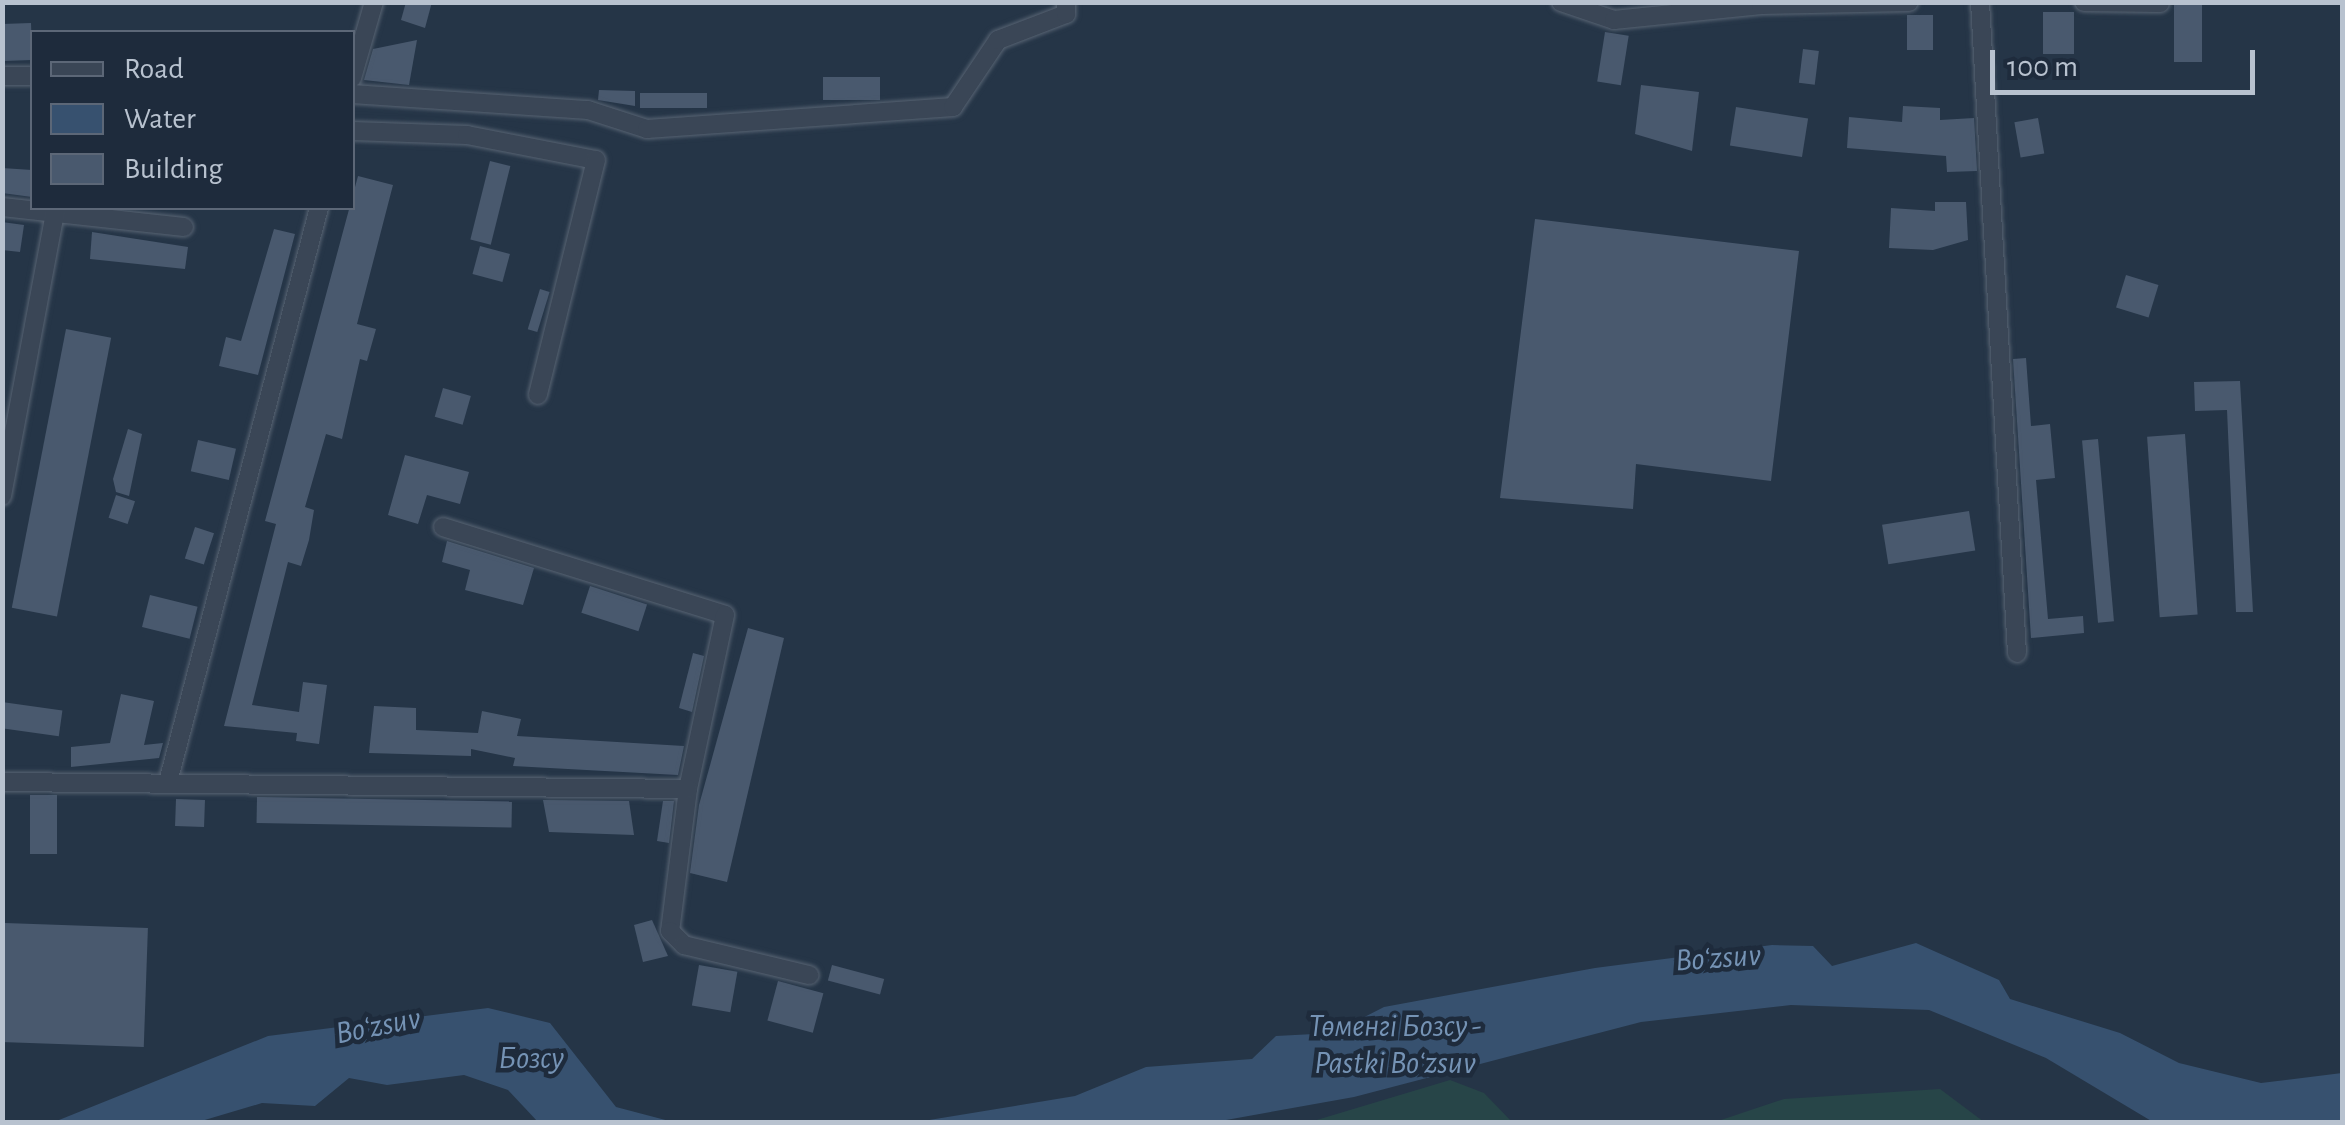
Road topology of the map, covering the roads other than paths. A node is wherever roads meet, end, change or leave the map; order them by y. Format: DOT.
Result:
graph roads {
  1 [pos="374,2"];
  2 [pos="1066,2"];
  3 [pos="1561,2"];
  4 [pos="1909,2"];
  5 [pos="1980,2"];
  6 [pos="2084,2"];
  7 [pos="2160,3"];
  8 [pos="355,68"];
  9 [pos="2,76"];
  10 [pos="30,76"];
  11 [pos="355,94"];
  12 [pos="355,131"];
  13 [pos="2,206"];
  14 [pos="30,208"];
  15 [pos="56,210"];
  16 [pos="318,210"];
  17 [pos="184,227"];
  18 [pos="538,394"];
  19 [pos="2,496"];
  20 [pos="443,527"];
  21 [pos="2016,653"];
  22 [pos="169,778"];
  23 [pos="2,782"];
  24 [pos="688,789"];
  25 [pos="809,976"];
  1 -- 8 [label="street"];
  2 -- 11 [label="street"];
  3 -- 4 [label="street"];
  5 -- 21 [label="street"];
  6 -- 7 [label="street"];
  9 -- 10 [label="street"];
  12 -- 18 [label="street"];
  13 -- 14 [label="street"];
  15 -- 17 [label="street"];
  15 -- 19 [label="street"];
  16 -- 22 [label="street"];
  20 -- 24 [label="street"];
  22 -- 23 [label="street"];
  22 -- 24 [label="street"];
  24 -- 25 [label="street"];
}
